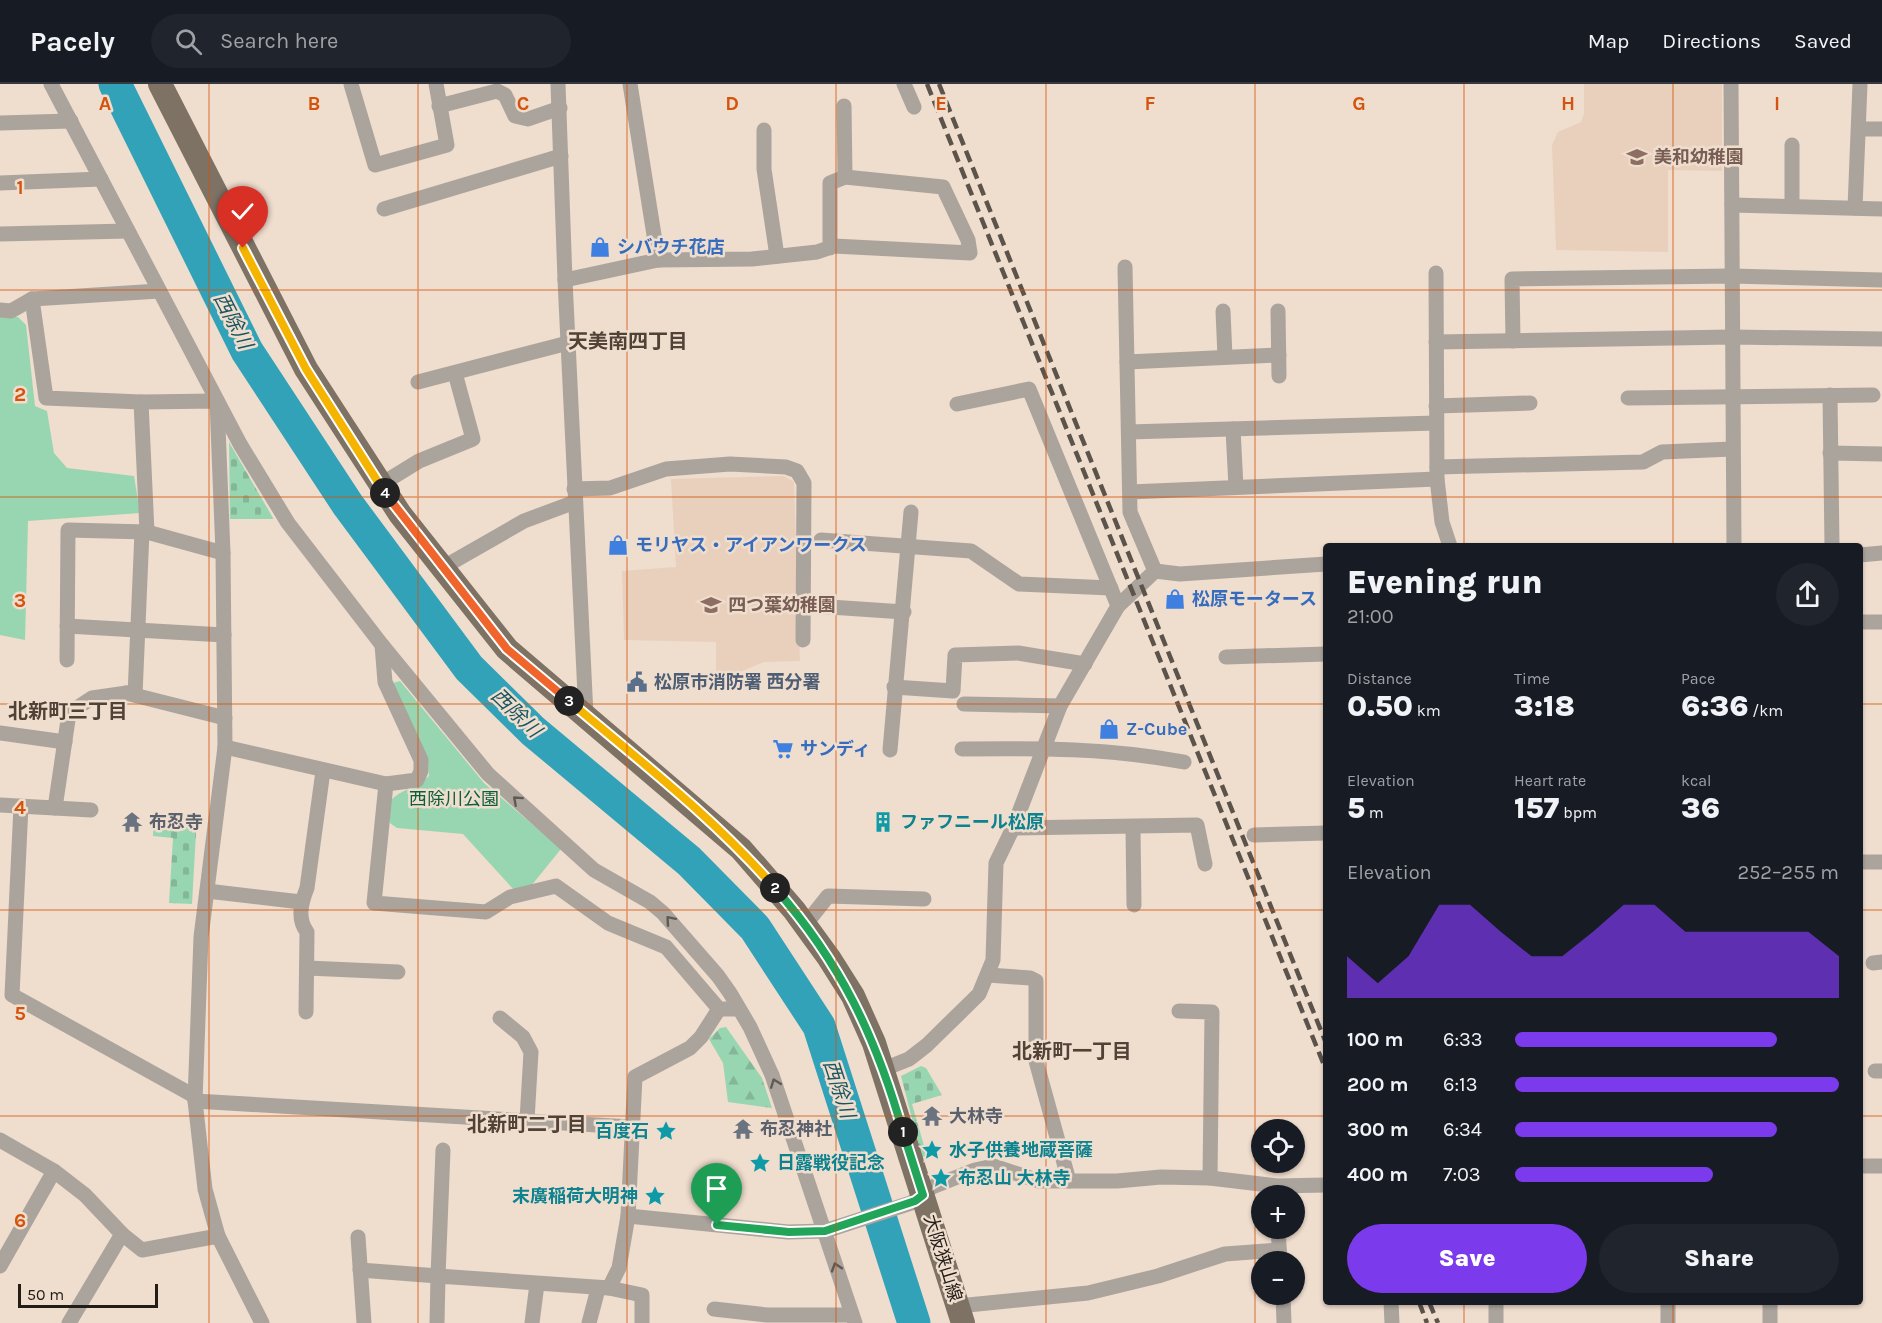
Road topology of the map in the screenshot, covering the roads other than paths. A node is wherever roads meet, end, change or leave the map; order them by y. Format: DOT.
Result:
graph roads {
  1 [pos="51,84"];
  2 [pos="160,84"];
  3 [pos="351,84"];
  4 [pos="436,84"];
  5 [pos="558,84"];
  6 [pos="630,84"];
  7 [pos="904,84"];
  8 [pos="1731,84"];
  9 [pos="1860,84"];
  10 [pos="439,106"];
  11 [pos="844,106"];
  12 [pos="914,107"];
  13 [pos="560,108"];
  14 [pos="71,121"];
  15 [pos="0,123"];
  16 [pos="1859,129"];
  17 [pos="1882,129"];
  18 [pos="764,130"];
  19 [pos="1792,145"];
  20 [pos="561,156"];
  21 [pos="845,177"];
  22 [pos="101,179"];
  23 [pos="0,183"];
  24 [pos="1731,205"];
  25 [pos="1792,205"];
  26 [pos="1855,208"];
  27 [pos="384,209"];
  28 [pos="1882,209"];
  29 [pos="128,231"];
  30 [pos="0,234"];
  31 [pos="830,248"];
  32 [pos="777,256"];
  33 [pos="658,260"];
  34 [pos="1125,267"];
  35 [pos="1436,273"];
  36 [pos="1732,276"];
  37 [pos="565,280"];
  38 [pos="1882,280"];
  39 [pos="159,291"];
  40 [pos="32,299"];
  41 [pos="0,310"];
  42 [pos="1223,311"];
  43 [pos="1278,311"];
  44 [pos="1732,337"];
  45 [pos="1882,339"];
  46 [pos="1513,341"];
  47 [pos="1436,342"];
  48 [pos="568,343"];
  49 [pos="1279,355"];
  50 [pos="1225,357"];
  51 [pos="1127,362"];
  52 [pos="455,373"];
  53 [pos="1279,376"];
  54 [pos="418,382"];
  55 [pos="1830,395"];
  56 [pos="1873,395"];
  57 [pos="1731,396"];
  58 [pos="1628,398"];
  59 [pos="217,401"];
  60 [pos="141,402"];
  61 [pos="1530,403"];
  62 [pos="957,404"];
  63 [pos="1436,406"];
  64 [pos="1436,423"];
  65 [pos="1233,429"];
  66 [pos="1129,432"];
  67 [pos="1732,449"];
  68 [pos="1830,453"];
  69 [pos="1882,454"];
  70 [pos="1437,473"];
  71 [pos="380,485"];
  72 [pos="1236,487"];
  73 [pos="1130,492"];
  74 [pos="575,495"];
  75 [pos="910,512"];
  76 [pos="145,532"];
  77 [pos="821,540"];
  78 [pos="1449,543"];
  79 [pos="1734,543"];
  80 [pos="1832,543"];
  81 [pos="908,545"];
  82 [pos="224,553"];
  83 [pos="1882,553"];
  84 [pos="1863,555"];
  85 [pos="1323,564"];
  86 [pos="442,568"];
  87 [pos="1155,571"];
  88 [pos="1111,588"];
  89 [pos="815,606"];
  90 [pos="1118,606"];
  91 [pos="904,612"];
  92 [pos="1863,622"];
  93 [pos="1882,622"];
  94 [pos="67,626"];
  95 [pos="138,630"];
  96 [pos="224,635"];
  97 [pos="803,640"];
  98 [pos="382,645"];
  99 [pos="1323,654"];
  100 [pos="1226,657"];
  101 [pos="67,660"];
  102 [pos="1085,664"];
  103 [pos="894,687"];
  104 [pos="126,693"];
  105 [pos="964,704"];
  106 [pos="1060,706"];
  107 [pos="586,715"];
  108 [pos="225,718"];
  109 [pos="0,733"];
  110 [pos="65,742"];
  111 [pos="225,747"];
  112 [pos="1042,748"];
  113 [pos="962,749"];
  114 [pos="890,750"];
  115 [pos="1184,762"];
  116 [pos="323,771"];
  117 [pos="386,784"];
  118 [pos="0,805"];
  119 [pos="21,806"];
  120 [pos="55,808"];
  121 [pos="91,810"];
  122 [pos="1013,828"];
  123 [pos="1133,828"];
  124 [pos="1323,833"];
  125 [pos="1254,835"];
  126 [pos="1863,862"];
  127 [pos="1882,862"];
  128 [pos="1205,864"];
  129 [pos="207,891"];
  130 [pos="924,899"];
  131 [pos="302,902"];
  132 [pos="1134,905"];
  133 [pos="805,925"];
  134 [pos="307,968"];
  135 [pos="398,972"];
  136 [pos="988,975"];
  137 [pos="719,1009"];
  138 [pos="738,1009"];
  139 [pos="1179,1011"];
  140 [pos="306,1012"];
  141 [pos="500,1018"];
  142 [pos="884,1069"];
  143 [pos="195,1099"];
  144 [pos="527,1120"];
  145 [pos="631,1127"];
  146 [pos="0,1140"];
  147 [pos="443,1150"];
  148 [pos="1863,1166"];
  149 [pos="1882,1166"];
  150 [pos="54,1171"];
  151 [pos="1210,1178"];
  152 [pos="1069,1181"];
  153 [pos="1323,1185"];
  154 [pos="1251,1186"];
  155 [pos="1305,1188"];
  156 [pos="919,1198"];
  157 [pos="628,1216"];
  158 [pos="827,1231"];
  159 [pos="122,1234"];
  160 [pos="218,1236"];
  161 [pos="358,1237"];
  162 [pos="1251,1255"];
  163 [pos="0,1266"];
  164 [pos="360,1270"];
  165 [pos="438,1276"];
  166 [pos="537,1284"];
  167 [pos="603,1289"];
  168 [pos="1283,1305"];
  169 [pos="1390,1305"];
  170 [pos="1496,1305"];
  171 [pos="1668,1305"];
  172 [pos="1770,1305"];
  173 [pos="714,1309"];
  174 [pos="961,1314"];
  175 [pos="853,1319"];
  176 [pos="69,1323"];
  177 [pos="262,1323"];
  178 [pos="364,1323"];
  179 [pos="437,1323"];
  180 [pos="532,1323"];
  181 [pos="589,1323"];
  182 [pos="642,1323"];
  183 [pos="1284,1323"];
  184 [pos="1392,1323"];
  185 [pos="1496,1323"];
  186 [pos="1668,1323"];
  187 [pos="1770,1323"];
  1 -- 14 [label="street"];
  2 -- 71 [label="main road, 大阪狭山線"];
  3 -- 10 [label="street"];
  4 -- 10 [label="street"];
  5 -- 13 [label="street"];
  6 -- 33 [label="street"];
  7 -- 12 [label="street"];
  8 -- 24 [label="street"];
  9 -- 16 [label="street"];
  10 -- 13 [label="street"];
  11 -- 21 [label="street"];
  13 -- 20 [label="street"];
  14 -- 15 [label="street"];
  14 -- 22 [label="street"];
  16 -- 17 [label="street"];
  16 -- 26 [label="street"];
  18 -- 32 [label="street"];
  19 -- 25 [label="street"];
  20 -- 27 [label="street"];
  20 -- 37 [label="street"];
  21 -- 31 [label="street"];
  21 -- 31 [label="street"];
  22 -- 23 [label="street"];
  22 -- 29 [label="street"];
  24 -- 25 [label="street"];
  24 -- 36 [label="street"];
  25 -- 26 [label="street"];
  26 -- 28 [label="street"];
  29 -- 30 [label="street"];
  29 -- 39 [label="street"];
  31 -- 32 [label="street"];
  32 -- 33 [label="street"];
  33 -- 37 [label="street"];
  34 -- 51 [label="street"];
  35 -- 47 [label="street"];
  36 -- 38 [label="street"];
  36 -- 44 [label="street"];
  36 -- 46 [label="street"];
  37 -- 48 [label="street"];
  39 -- 40 [label="street"];
  39 -- 59 [label="street"];
  40 -- 41 [label="street"];
  40 -- 60 [label="street"];
  42 -- 50 [label="street"];
  43 -- 49 [label="street"];
  44 -- 45 [label="street"];
  44 -- 46 [label="street"];
  44 -- 57 [label="street"];
  46 -- 47 [label="street"];
  47 -- 63 [label="street"];
  48 -- 52 [label="street"];
  48 -- 74 [label="street"];
  49 -- 50 [label="street"];
  49 -- 53 [label="street"];
  50 -- 51 [label="street"];
  51 -- 66 [label="street"];
  52 -- 54 [label="street"];
  52 -- 71 [label="street"];
  55 -- 56 [label="street"];
  55 -- 57 [label="street"];
  55 -- 68 [label="street"];
  57 -- 58 [label="street"];
  57 -- 67 [label="street"];
  59 -- 60 [label="street"];
  59 -- 82 [label="street"];
  59 -- 98 [label="street"];
  60 -- 76 [label="street"];
  61 -- 63 [label="street"];
  62 -- 88 [label="street"];
  63 -- 64 [label="street"];
  64 -- 65 [label="street"];
  64 -- 70 [label="street"];
  65 -- 66 [label="street"];
  65 -- 72 [label="street"];
  66 -- 73 [label="street"];
  67 -- 70 [label="street"];
  67 -- 79 [label="street"];
  68 -- 69 [label="street"];
  68 -- 80 [label="street"];
  70 -- 72 [label="street"];
  70 -- 78 [label="street"];
  71 -- 86 [label="main road, 大阪狭山線"];
  72 -- 73 [label="street"];
  73 -- 87 [label="street"];
  74 -- 86 [label="street"];
  74 -- 97 [label="street"];
  74 -- 107 [label="street"];
  75 -- 81 [label="street"];
  76 -- 82 [label="street"];
  76 -- 94 [label="street"];
  76 -- 95 [label="street"];
  77 -- 81 [label="street"];
  81 -- 88 [label="street"];
  81 -- 91 [label="street"];
  82 -- 96 [label="street"];
  83 -- 84 [label="street"];
  85 -- 87 [label="street"];
  86 -- 107 [label="main road, 大阪狭山線"];
  87 -- 90 [label="street"];
  88 -- 90 [label="street"];
  89 -- 91 [label="street"];
  90 -- 102 [label="street"];
  91 -- 103 [label="street"];
  92 -- 93 [label="street"];
  94 -- 95 [label="street"];
  94 -- 101 [label="street"];
  95 -- 96 [label="street"];
  95 -- 104 [label="street"];
  96 -- 108 [label="street"];
  98 -- 117 [label="street"];
  138 -- 98 [label="street, one-way"];
  99 -- 100 [label="street"];
  102 -- 103 [label="street"];
  102 -- 106 [label="street"];
  103 -- 114 [label="street"];
  104 -- 108 [label="street"];
  104 -- 110 [label="street"];
  105 -- 106 [label="street"];
  106 -- 112 [label="street"];
  107 -- 133 [label="main road, 大阪狭山線"];
  108 -- 111 [label="street"];
  109 -- 110 [label="street"];
  110 -- 120 [label="street"];
  111 -- 116 [label="street"];
  111 -- 129 [label="street"];
  112 -- 113 [label="street"];
  112 -- 115 [label="street"];
  112 -- 122 [label="street"];
  116 -- 117 [label="street"];
  116 -- 131 [label="street"];
  117 -- 137 [label="street"];
  118 -- 119 [label="street"];
  119 -- 120 [label="street"];
  119 -- 143 [label="street"];
  120 -- 121 [label="street"];
  122 -- 123 [label="street"];
  122 -- 136 [label="street"];
  123 -- 128 [label="street"];
  123 -- 132 [label="street"];
  124 -- 125 [label="street"];
  126 -- 127 [label="street"];
  129 -- 131 [label="street"];
  129 -- 143 [label="street"];
  130 -- 133 [label="street"];
  131 -- 134 [label="street"];
  133 -- 142 [label="main road, 大阪狭山線"];
  134 -- 135 [label="street"];
  134 -- 140 [label="street"];
  136 -- 142 [label="street"];
  136 -- 152 [label="street"];
  137 -- 138 [label="street"];
  137 -- 145 [label="street"];
  158 -- 138 [label="street, one-way"];
  139 -- 151 [label="street"];
  141 -- 144 [label="street"];
  142 -- 156 [label="main road, 大阪狭山線"];
  143 -- 144 [label="street"];
  143 -- 160 [label="street"];
  144 -- 145 [label="street"];
  145 -- 157 [label="street"];
  146 -- 150 [label="street"];
  147 -- 165 [label="street"];
  148 -- 149 [label="street"];
  150 -- 159 [label="street"];
  150 -- 163 [label="street"];
  151 -- 152 [label="street"];
  151 -- 154 [label="street"];
  152 -- 156 [label="street"];
  153 -- 155 [label="street"];
  156 -- 158 [label="street"];
  156 -- 174 [label="main road, 大阪狭山線"];
  157 -- 158 [label="street"];
  157 -- 167 [label="street"];
  175 -- 158 [label="street, one-way"];
  159 -- 160 [label="street"];
  159 -- 176 [label="street"];
  160 -- 177 [label="street"];
  161 -- 164 [label="street"];
  162 -- 174 [label="street"];
  164 -- 165 [label="street"];
  164 -- 178 [label="street"];
  165 -- 166 [label="street"];
  165 -- 179 [label="street"];
  166 -- 167 [label="street"];
  166 -- 180 [label="street"];
  167 -- 181 [label="street"];
  167 -- 182 [label="street"];
  168 -- 183 [label="street"];
  169 -- 184 [label="street"];
  170 -- 185 [label="street"];
  171 -- 186 [label="street"];
  172 -- 187 [label="street"];
  173 -- 175 [label="street"];
}
